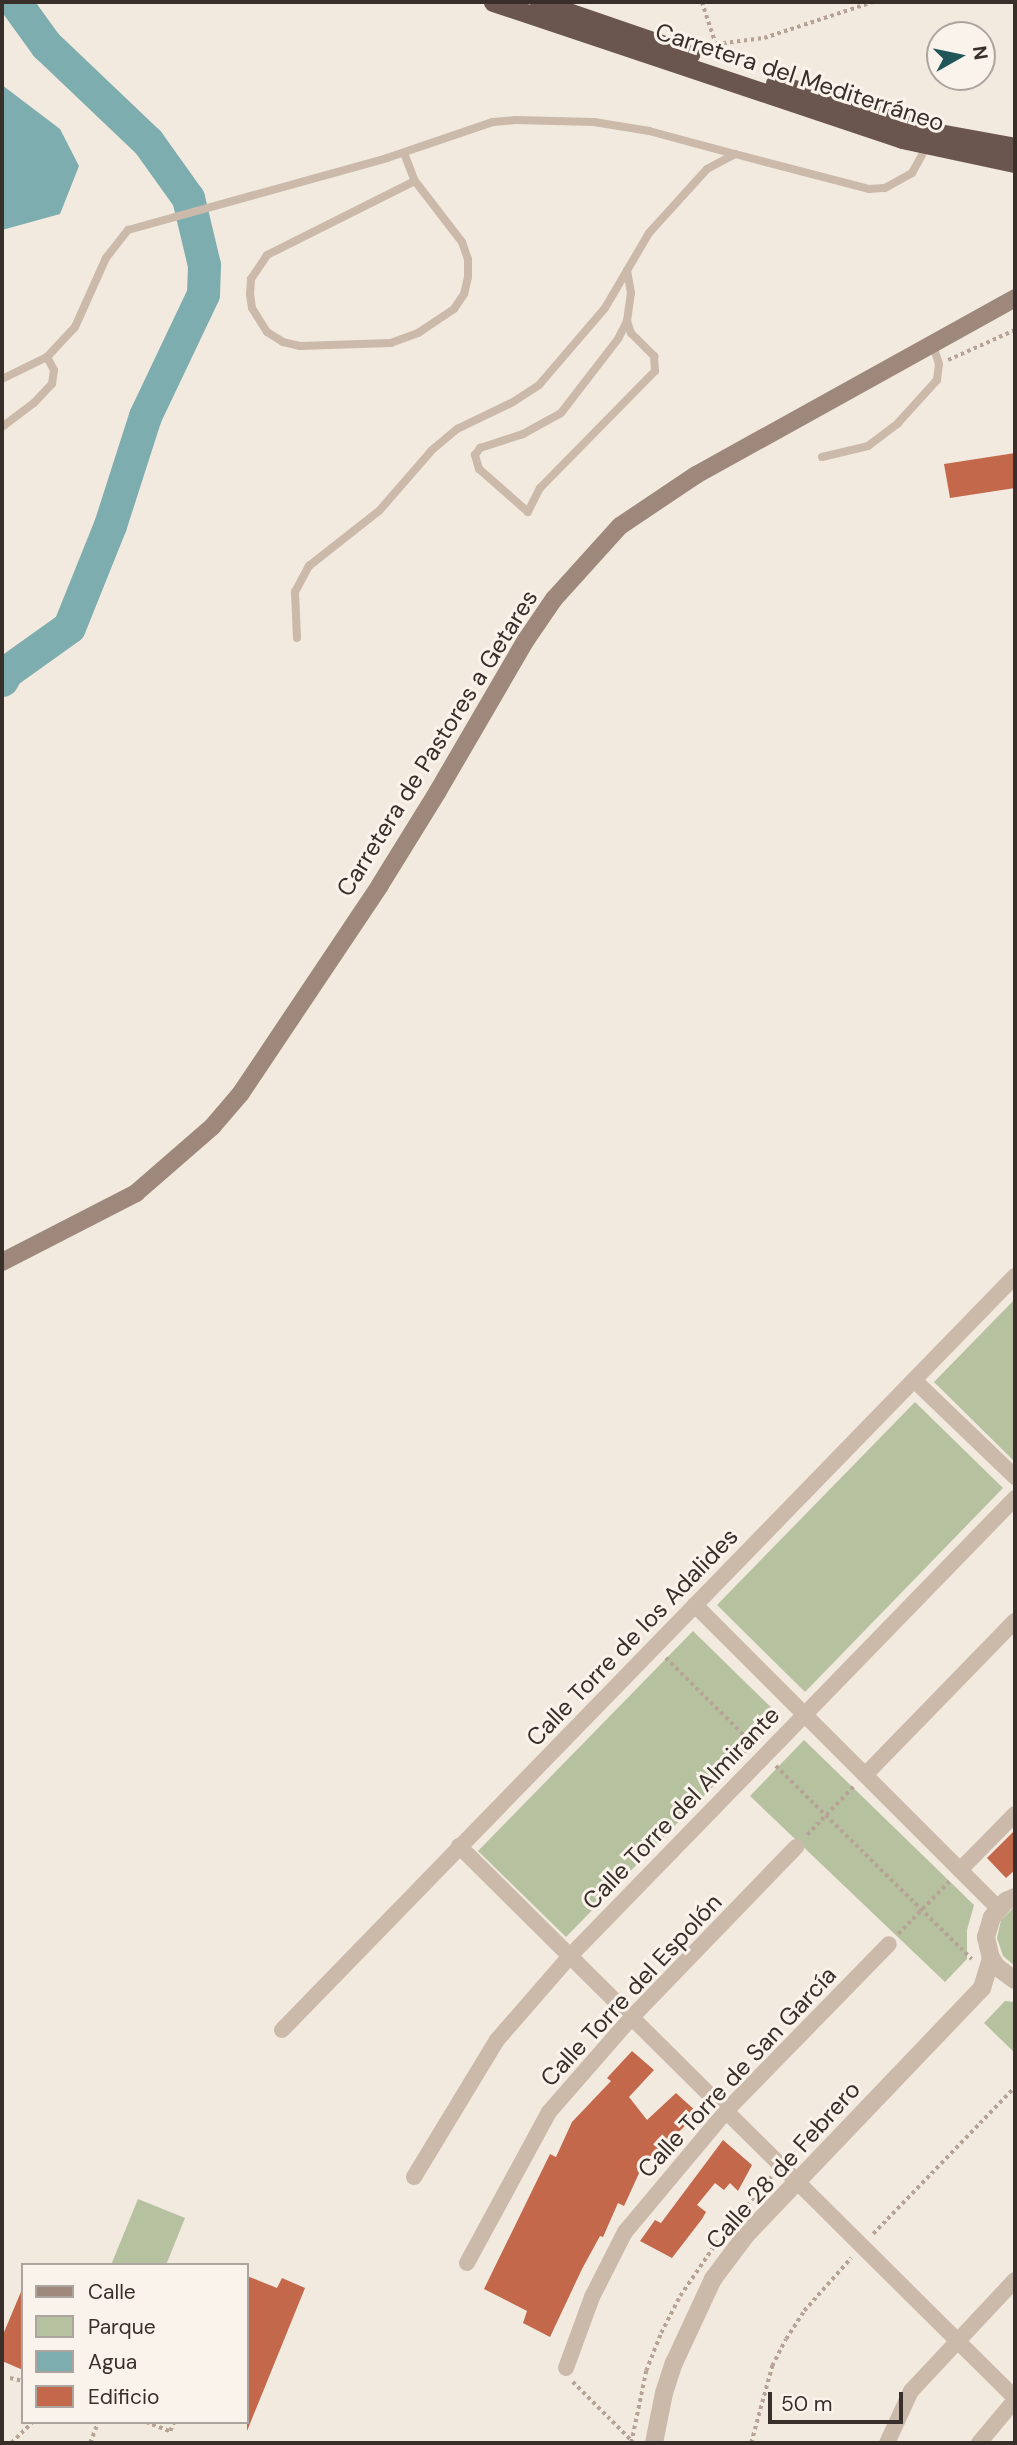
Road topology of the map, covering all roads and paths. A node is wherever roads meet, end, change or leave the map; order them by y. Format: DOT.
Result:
graph roads {
  1 [pos="493,2"];
  2 [pos="539,2"];
  3 [pos="702,2"];
  4 [pos="873,2"];
  5 [pos="716,54"];
  6 [pos="927,146"];
  7 [pos="1015,147"];
  8 [pos="404,153"];
  9 [pos="735,154"];
  10 [pos="1015,163"];
  11 [pos="415,181"];
  12 [pos="627,270"];
  13 [pos="1015,299"];
  14 [pos="626,321"];
  15 [pos="1015,330"];
  16 [pos="933,345"];
  17 [pos="47,357"];
  18 [pos="939,364"];
  19 [pos="2,379"];
  20 [pos="2,427"];
  21 [pos="822,457"];
  22 [pos="297,638"];
  23 [pos="2,1262"];
  24 [pos="1015,1276"];
  25 [pos="914,1380"];
  26 [pos="1015,1476"];
  27 [pos="1015,1498"];
  28 [pos="695,1605"];
  29 [pos="1015,1621"];
  30 [pos="655,1646"];
  31 [pos="804,1714"];
  32 [pos="765,1755"];
  33 [pos="865,1775"];
  34 [pos="1015,1814"];
  35 [pos="826,1816"];
  36 [pos="459,1846"];
  37 [pos="796,1847"];
  38 [pos="960,1870"];
  39 [pos="1015,1897"];
  40 [pos="998,1908"];
  41 [pos="922,1910"];
  42 [pos="889,1944"];
  43 [pos="570,1956"];
  44 [pos="984,1961"];
  45 [pos="1015,1980"];
  46 [pos="982,1988"];
  47 [pos="631,2018"];
  48 [pos="282,2030"];
  49 [pos="726,2111"];
  50 [pos="414,2178"];
  51 [pos="796,2181"];
  52 [pos="467,2263"];
  53 [pos="1015,2280"];
  54 [pos="957,2340"];
  55 [pos="566,2368"];
  56 [pos="10,2378"];
  57 [pos="21,2381"];
  58 [pos="1015,2399"];
  59 [pos="31,2424"];
  60 [pos="97,2424"];
  61 [pos="151,2424"];
  62 [pos="173,2424"];
  63 [pos="631,2440"];
  64 [pos="11,2443"];
  65 [pos="90,2443"];
  66 [pos="654,2443"];
  67 [pos="887,2443"];
  68 [pos="979,2443"];
  1 -- 6 [label="highway, Carretera del Mediterráneo"];
  2 -- 5 [label="highway, Carretera del Mediterráneo"];
  3 -- 5 [label="path"];
  4 -- 5 [label="path"];
  5 -- 7 [label="highway, Carretera del Mediterráneo"];
  6 -- 9 [label="lane"];
  6 -- 10 [label="highway, Carretera del Mediterráneo"];
  8 -- 9 [label="lane"];
  8 -- 11 [label="lane"];
  8 -- 17 [label="lane"];
  9 -- 12 [label="lane"];
  11 -- 11 [label="lane"];
  12 -- 14 [label="lane"];
  12 -- 22 [label="lane"];
  13 -- 16 [label="main road, Carretera de Pastores a Getares"];
  14 -- 14 [label="lane"];
  15 -- 18 [label="path"];
  16 -- 18 [label="lane"];
  16 -- 23 [label="main road, Carretera de Pastores a Getares"];
  17 -- 19 [label="lane"];
  17 -- 20 [label="lane"];
  18 -- 21 [label="lane"];
  24 -- 25 [label="street, Calle Torre de los Adalides"];
  25 -- 26 [label="street"];
  25 -- 28 [label="street, Calle Torre de los Adalides"];
  27 -- 31 [label="street, Calle Torre del Almirante"];
  28 -- 30 [label="street, Calle Torre de los Adalides"];
  28 -- 31 [label="street"];
  29 -- 33 [label="street"];
  30 -- 32 [label="path"];
  30 -- 36 [label="street, Calle Torre de los Adalides"];
  31 -- 32 [label="street, Calle Torre del Almirante"];
  31 -- 33 [label="street"];
  32 -- 35 [label="path"];
  32 -- 43 [label="street, Calle Torre del Almirante"];
  33 -- 35 [label="path"];
  33 -- 38 [label="street"];
  34 -- 38 [label="street"];
  35 -- 37 [label="path"];
  35 -- 41 [label="path"];
  36 -- 43 [label="street"];
  36 -- 48 [label="street, Calle Torre de los Adalides"];
  37 -- 47 [label="street, Calle Torre del Espolón"];
  38 -- 40 [label="street"];
  38 -- 41 [label="path"];
  39 -- 40 [label="street"];
  40 -- 44 [label="street, Calle 28 de Febrero"];
  41 -- 42 [label="path"];
  41 -- 44 [label="path"];
  42 -- 49 [label="street, Calle Torre de San García"];
  43 -- 47 [label="street"];
  43 -- 50 [label="street, Calle Torre del Almirante"];
  44 -- 45 [label="street"];
  44 -- 46 [label="street, Calle 28 de Febrero"];
  45 -- 46 [label="street"];
  46 -- 51 [label="street, Calle 28 de Febrero"];
  47 -- 49 [label="street"];
  47 -- 52 [label="street, Calle Torre del Espolón"];
  49 -- 51 [label="street"];
  49 -- 55 [label="street, Calle Torre de San García"];
  51 -- 54 [label="street"];
  51 -- 66 [label="street, Calle 28 de Febrero"];
  53 -- 54 [label="street"];
  54 -- 58 [label="street"];
  54 -- 67 [label="street"];
  55 -- 63 [label="path"];
  56 -- 57 [label="path"];
  58 -- 68 [label="street"];
  59 -- 64 [label="path"];
  60 -- 65 [label="path"];
  61 -- 62 [label="path"];
}
